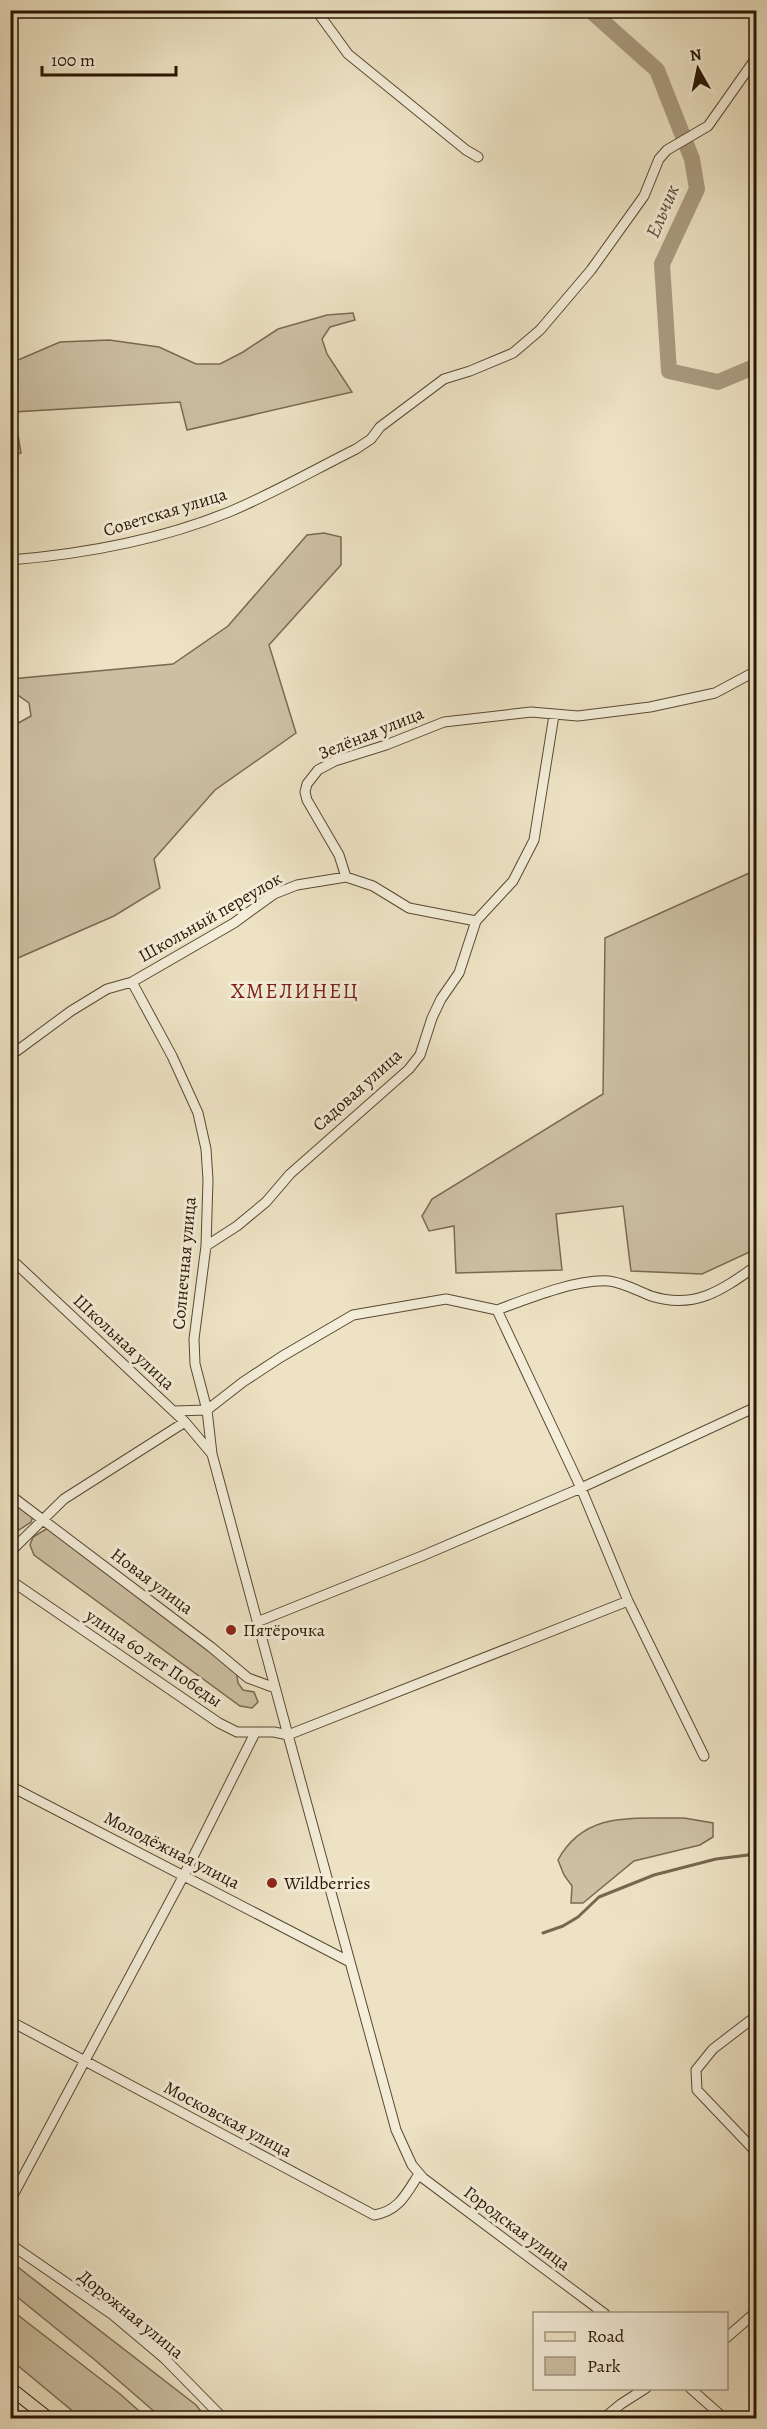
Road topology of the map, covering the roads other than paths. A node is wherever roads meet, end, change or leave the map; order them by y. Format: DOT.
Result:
graph roads {
  1 [pos="316,10"];
  2 [pos="756,58"];
  3 [pos="478,157"];
  4 [pos="10,560"];
  5 [pos="756,671"];
  6 [pos="555,715"];
  7 [pos="346,877"];
  8 [pos="476,921"];
  9 [pos="132,982"];
  10 [pos="10,1056"];
  11 [pos="206,1246"];
  12 [pos="10,1258"];
  13 [pos="756,1266"];
  14 [pos="497,1310"];
  15 [pos="756,1407"];
  16 [pos="207,1410"];
  17 [pos="174,1411"];
  18 [pos="185,1422"];
  19 [pos="212,1454"];
  20 [pos="581,1488"];
  21 [pos="10,1495"];
  22 [pos="42,1518"];
  23 [pos="10,1552"];
  24 [pos="10,1580"];
  25 [pos="628,1601"];
  26 [pos="257,1622"];
  27 [pos="275,1688"];
  28 [pos="255,1733"];
  29 [pos="288,1735"];
  30 [pos="704,1756"];
  31 [pos="10,1786"];
  32 [pos="184,1875"];
  33 [pos="350,1962"];
  34 [pos="756,2016"];
  35 [pos="10,2021"];
  36 [pos="85,2060"];
  37 [pos="756,2152"];
  38 [pos="419,2174"];
  39 [pos="10,2201"];
  40 [pos="10,2244"];
  41 [pos="604,2312"];
  42 [pos="756,2312"];
  43 [pos="728,2336"];
  44 [pos="10,2388"];
  45 [pos="643,2390"];
  46 [pos="692,2390"];
  47 [pos="48,2418"];
  48 [pos="224,2418"];
  49 [pos="604,2418"];
  50 [pos="724,2418"];
  1 -- 3 [label="street"];
  2 -- 4 [label="street, Советская улица"];
  5 -- 6 [label="street, Зелёная улица"];
  6 -- 7 [label="street, Зелёная улица"];
  6 -- 8 [label="street"];
  7 -- 8 [label="street, Школьный переулок"];
  7 -- 9 [label="street, Школьный переулок"];
  8 -- 11 [label="street, Садовая улица"];
  9 -- 10 [label="street, Школьный переулок"];
  9 -- 11 [label="street, Солнечная улица"];
  11 -- 16 [label="street, Солнечная улица"];
  12 -- 17 [label="street, Школьная улица"];
  13 -- 14 [label="street"];
  14 -- 16 [label="street"];
  14 -- 20 [label="street"];
  15 -- 20 [label="street"];
  16 -- 17 [label="street"];
  16 -- 19 [label="street, Солнечная улица"];
  17 -- 18 [label="street, Школьная улица"];
  18 -- 19 [label="street, Школьная улица"];
  18 -- 22 [label="street"];
  19 -- 26 [label="street, Солнечная улица"];
  20 -- 25 [label="street"];
  20 -- 26 [label="street"];
  21 -- 22 [label="street, Новая улица"];
  22 -- 23 [label="street"];
  22 -- 27 [label="street, Новая улица"];
  24 -- 28 [label="street, улица 60 лет Победы"];
  25 -- 29 [label="street"];
  25 -- 30 [label="street"];
  26 -- 27 [label="street, Солнечная улица"];
  27 -- 29 [label="street, Солнечная улица"];
  28 -- 29 [label="street, улица 60 лет Победы"];
  28 -- 32 [label="street"];
  29 -- 33 [label="street, Городская улица"];
  31 -- 32 [label="street, Молодёжная улица"];
  32 -- 33 [label="street, Молодёжная улица"];
  32 -- 36 [label="street"];
  33 -- 38 [label="street, Городская улица"];
  34 -- 37 [label="street"];
  35 -- 36 [label="street, Московская улица"];
  36 -- 38 [label="street, Московская улица"];
  36 -- 39 [label="street"];
  38 -- 41 [label="street, Городская улица"];
  40 -- 48 [label="street, Дорожная улица"];
  42 -- 43 [label="street"];
  44 -- 47 [label="main road"];
  45 -- 49 [label="street"];
  46 -- 50 [label="street"];
}
